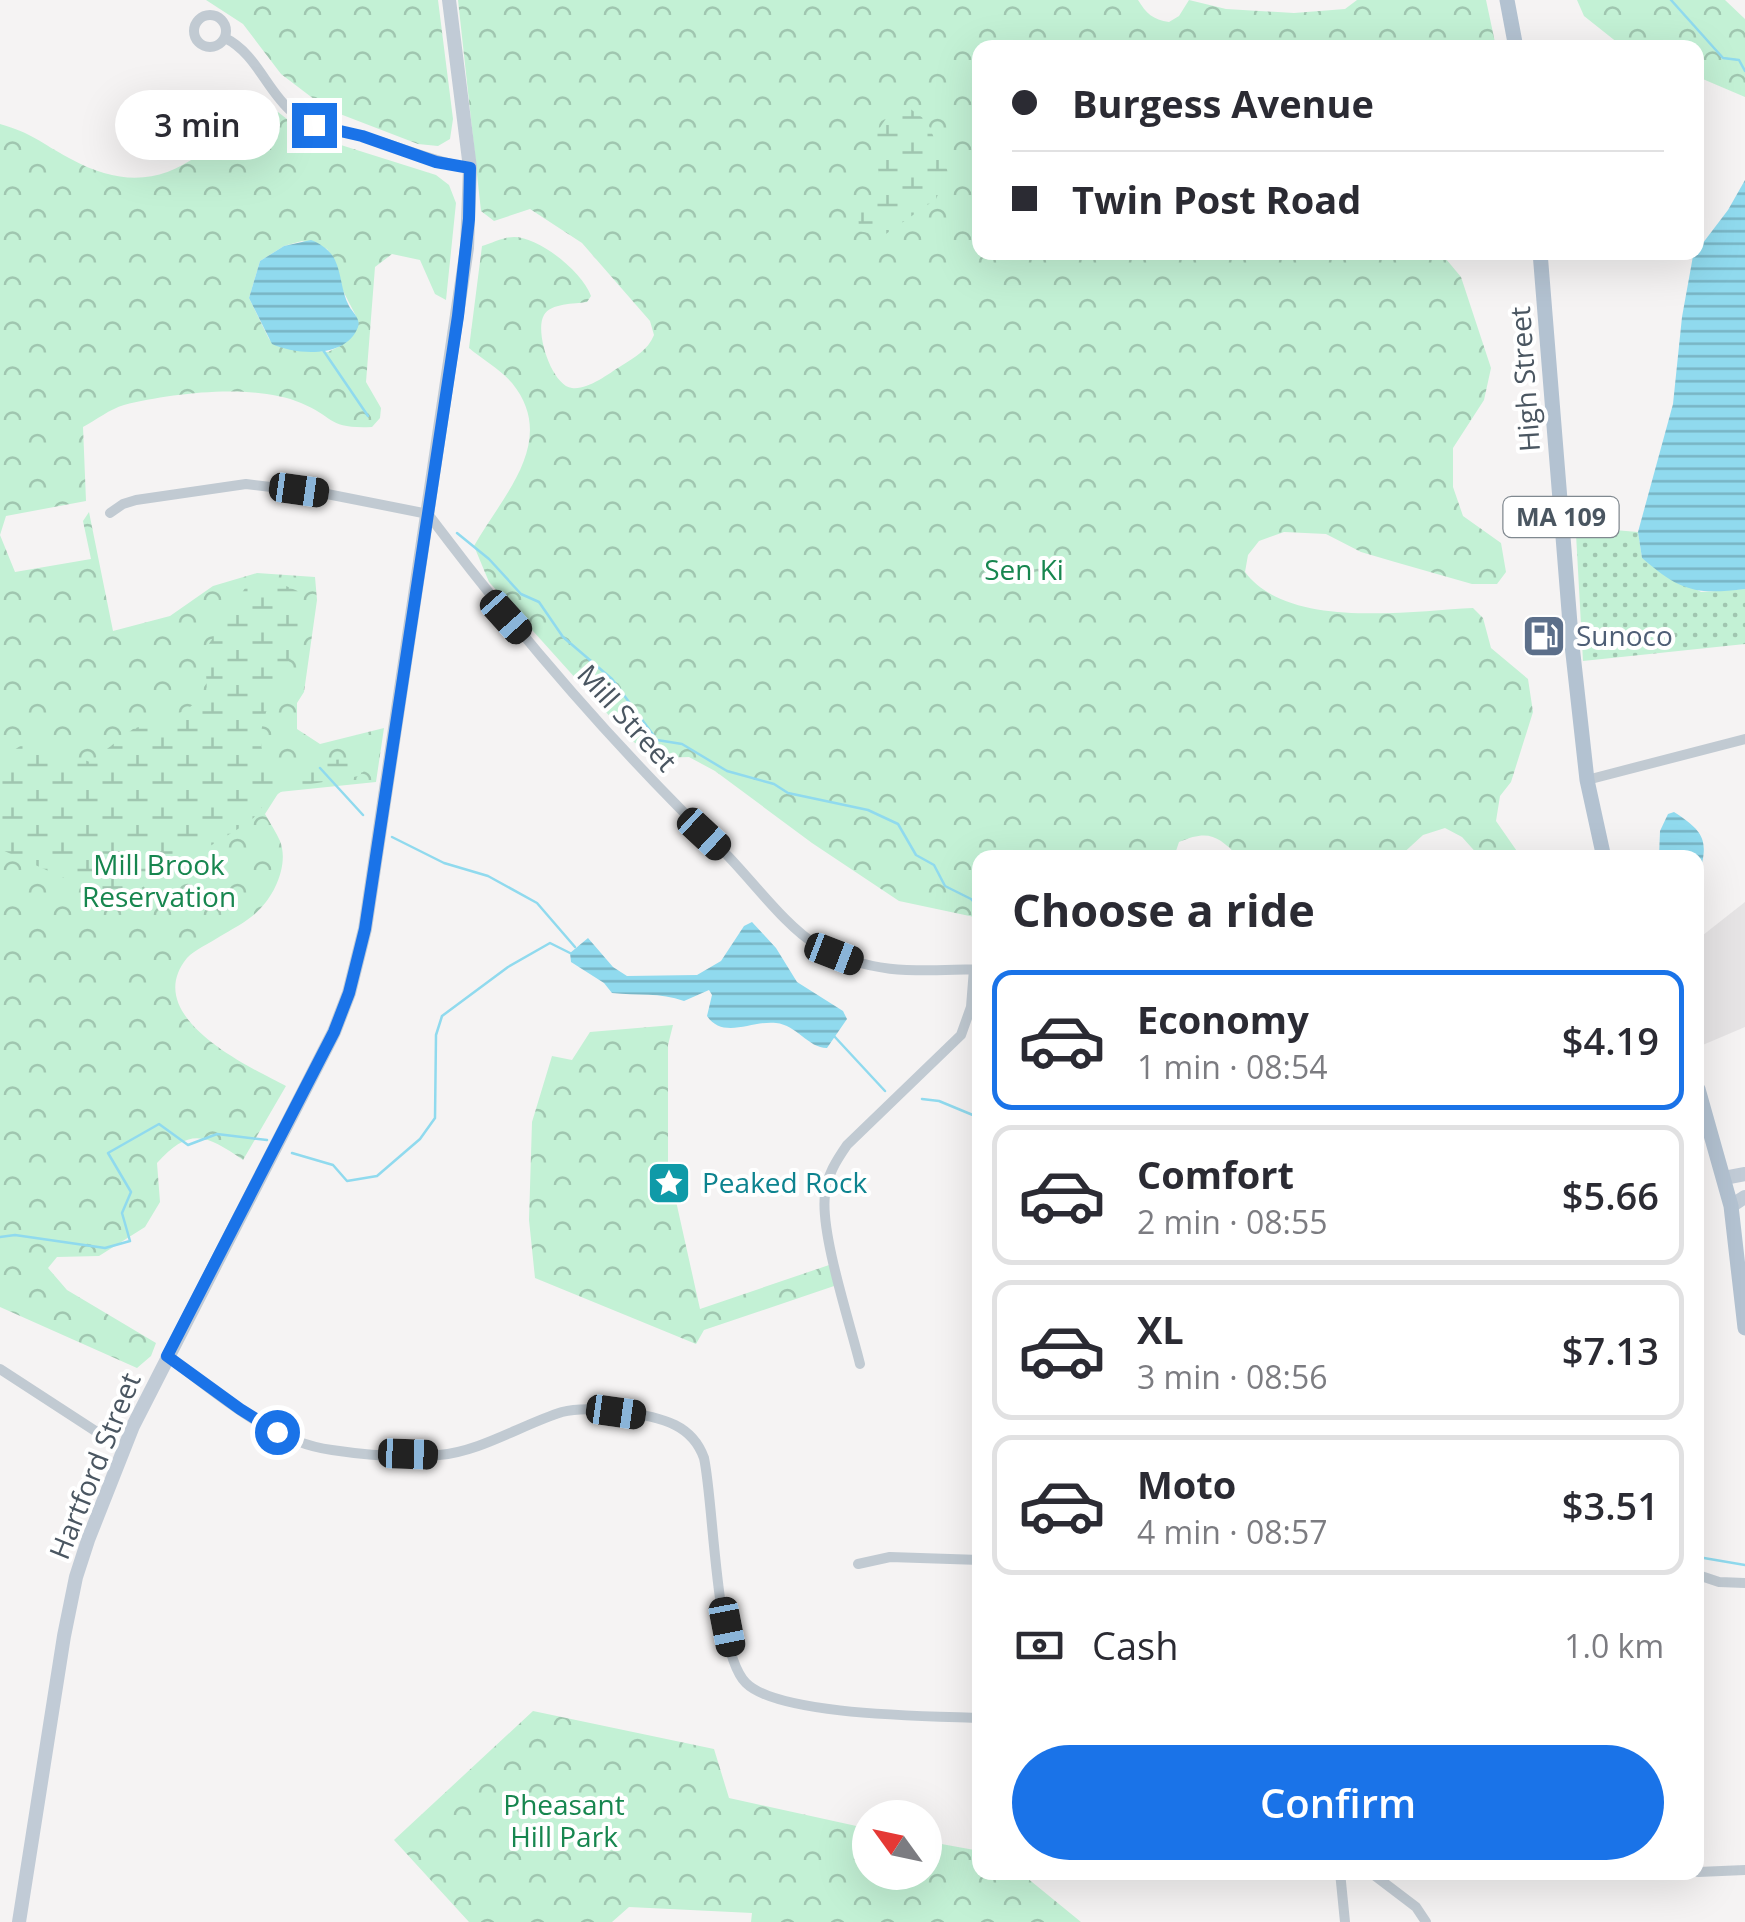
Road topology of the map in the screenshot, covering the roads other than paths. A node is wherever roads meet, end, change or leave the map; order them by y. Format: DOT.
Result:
graph roads {
  1 [pos="449,0"];
  2 [pos="1507,0"];
  3 [pos="225,38"];
  4 [pos="1514,40"];
  5 [pos="470,168"];
  6 [pos="1541,260"];
  7 [pos="110,513"];
  8 [pos="428,514"];
  9 [pos="1745,738"];
  10 [pos="1587,780"];
  11 [pos="1602,850"];
  12 [pos="972,969"];
  13 [pos="972,1001"];
  14 [pos="1704,1119"];
  15 [pos="1745,1174"];
  16 [pos="1724,1178"];
  17 [pos="1745,1196"];
  18 [pos="1731,1206"];
  19 [pos="1745,1328"];
  20 [pos="167,1356"];
  21 [pos="860,1364"];
  22 [pos="0,1369"];
  23 [pos="122,1449"];
  24 [pos="972,1560"];
  25 [pos="858,1564"];
  26 [pos="1704,1577"];
  27 [pos="1745,1582"];
  28 [pos="972,1718"];
  29 [pos="1745,1870"];
  30 [pos="1704,1872"];
  31 [pos="1341,1880"];
  32 [pos="1380,1880"];
  33 [pos="19,1922"];
  34 [pos="1345,1922"];
  35 [pos="1426,1922"];
  1 -- 5 [label="street, Hartford Street"];
  2 -- 4 [label="main road"];
  3 -- 5 [label="street"];
  5 -- 8 [label="street, Hartford Street"];
  6 -- 10 [label="main road, High Street / MA 109"];
  7 -- 8 [label="street"];
  8 -- 12 [label="street, Mill Street"];
  8 -- 20 [label="street, Hartford Street"];
  9 -- 10 [label="street"];
  10 -- 11 [label="main road, High Street / MA 109"];
  13 -- 21 [label="street"];
  14 -- 16 [label="main road"];
  15 -- 16 [label="street"];
  16 -- 18 [label="main road"];
  17 -- 18 [label="street"];
  18 -- 19 [label="main road"];
  20 -- 23 [label="street, Hartford Street"];
  20 -- 28 [label="street"];
  22 -- 23 [label="street"];
  23 -- 33 [label="street, Hartford Street"];
  24 -- 25 [label="street"];
  26 -- 27 [label="street"];
  29 -- 30 [label="street"];
  31 -- 34 [label="street"];
  32 -- 35 [label="street"];
}
